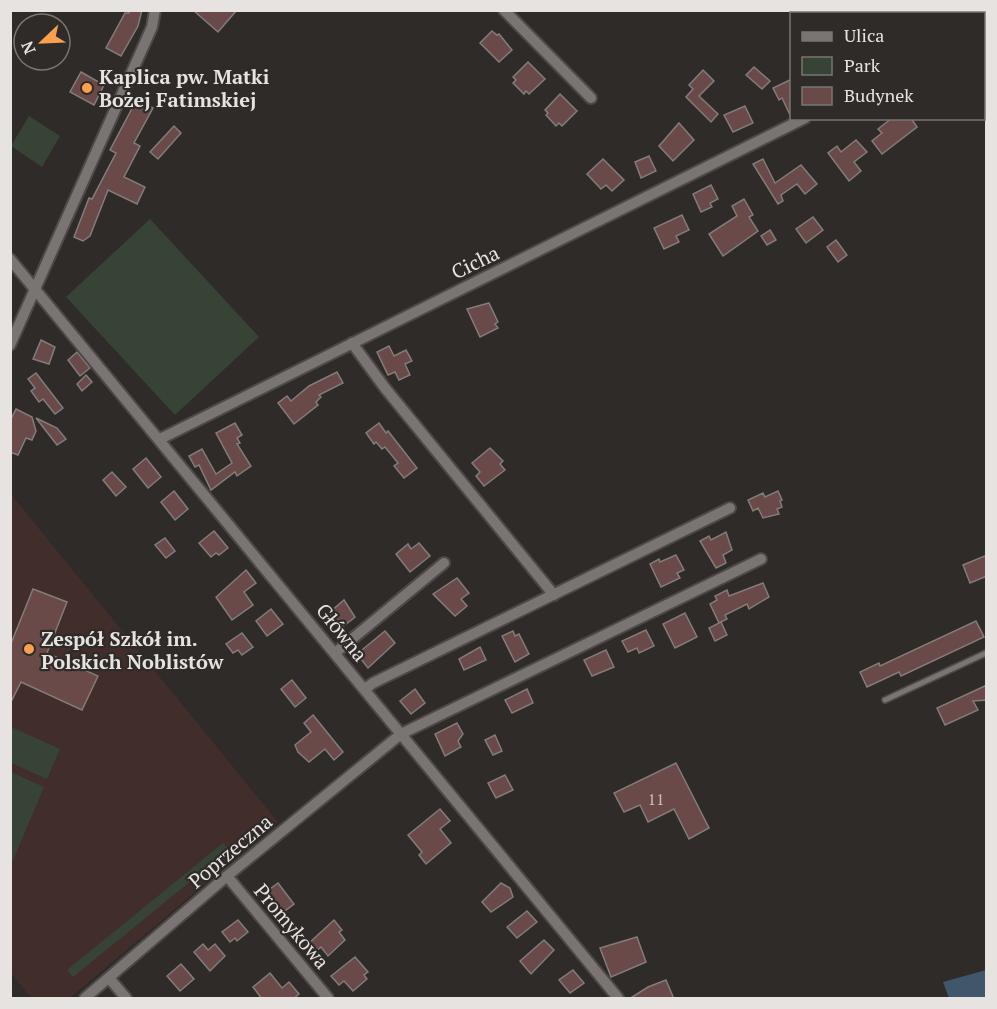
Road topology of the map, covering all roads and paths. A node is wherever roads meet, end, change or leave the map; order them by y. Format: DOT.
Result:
graph roads {
  1 [pos="155,10"];
  2 [pos="504,10"];
  3 [pos="591,98"];
  4 [pos="801,120"];
  5 [pos="10,259"];
  6 [pos="35,291"];
  7 [pos="352,343"];
  8 [pos="10,345"];
  9 [pos="160,438"];
  10 [pos="730,508"];
  11 [pos="761,559"];
  12 [pos="444,563"];
  13 [pos="554,595"];
  14 [pos="335,653"];
  15 [pos="987,653"];
  16 [pos="365,689"];
  17 [pos="885,700"];
  18 [pos="401,734"];
  19 [pos="227,876"];
  20 [pos="109,978"];
  21 [pos="85,999"];
  22 [pos="126,999"];
  23 [pos="328,999"];
  24 [pos="618,999"];
  1 -- 6 [label="street"];
  2 -- 3 [label="street"];
  4 -- 7 [label="street, Cicha"];
  5 -- 6 [label="street, Główna"];
  6 -- 8 [label="street"];
  6 -- 9 [label="street, Główna"];
  7 -- 9 [label="street, Cicha"];
  7 -- 13 [label="street"];
  9 -- 14 [label="street, Główna"];
  10 -- 13 [label="street"];
  11 -- 18 [label="street, Poprzeczna"];
  12 -- 14 [label="street"];
  13 -- 16 [label="street"];
  14 -- 16 [label="street, Główna"];
  15 -- 17 [label="lane"];
  16 -- 18 [label="street, Główna"];
  18 -- 19 [label="street, Poprzeczna"];
  18 -- 24 [label="street, Główna"];
  19 -- 20 [label="street, Poprzeczna"];
  19 -- 23 [label="street, Promykowa"];
  20 -- 21 [label="street, Poprzeczna"];
  20 -- 22 [label="street"];
}
